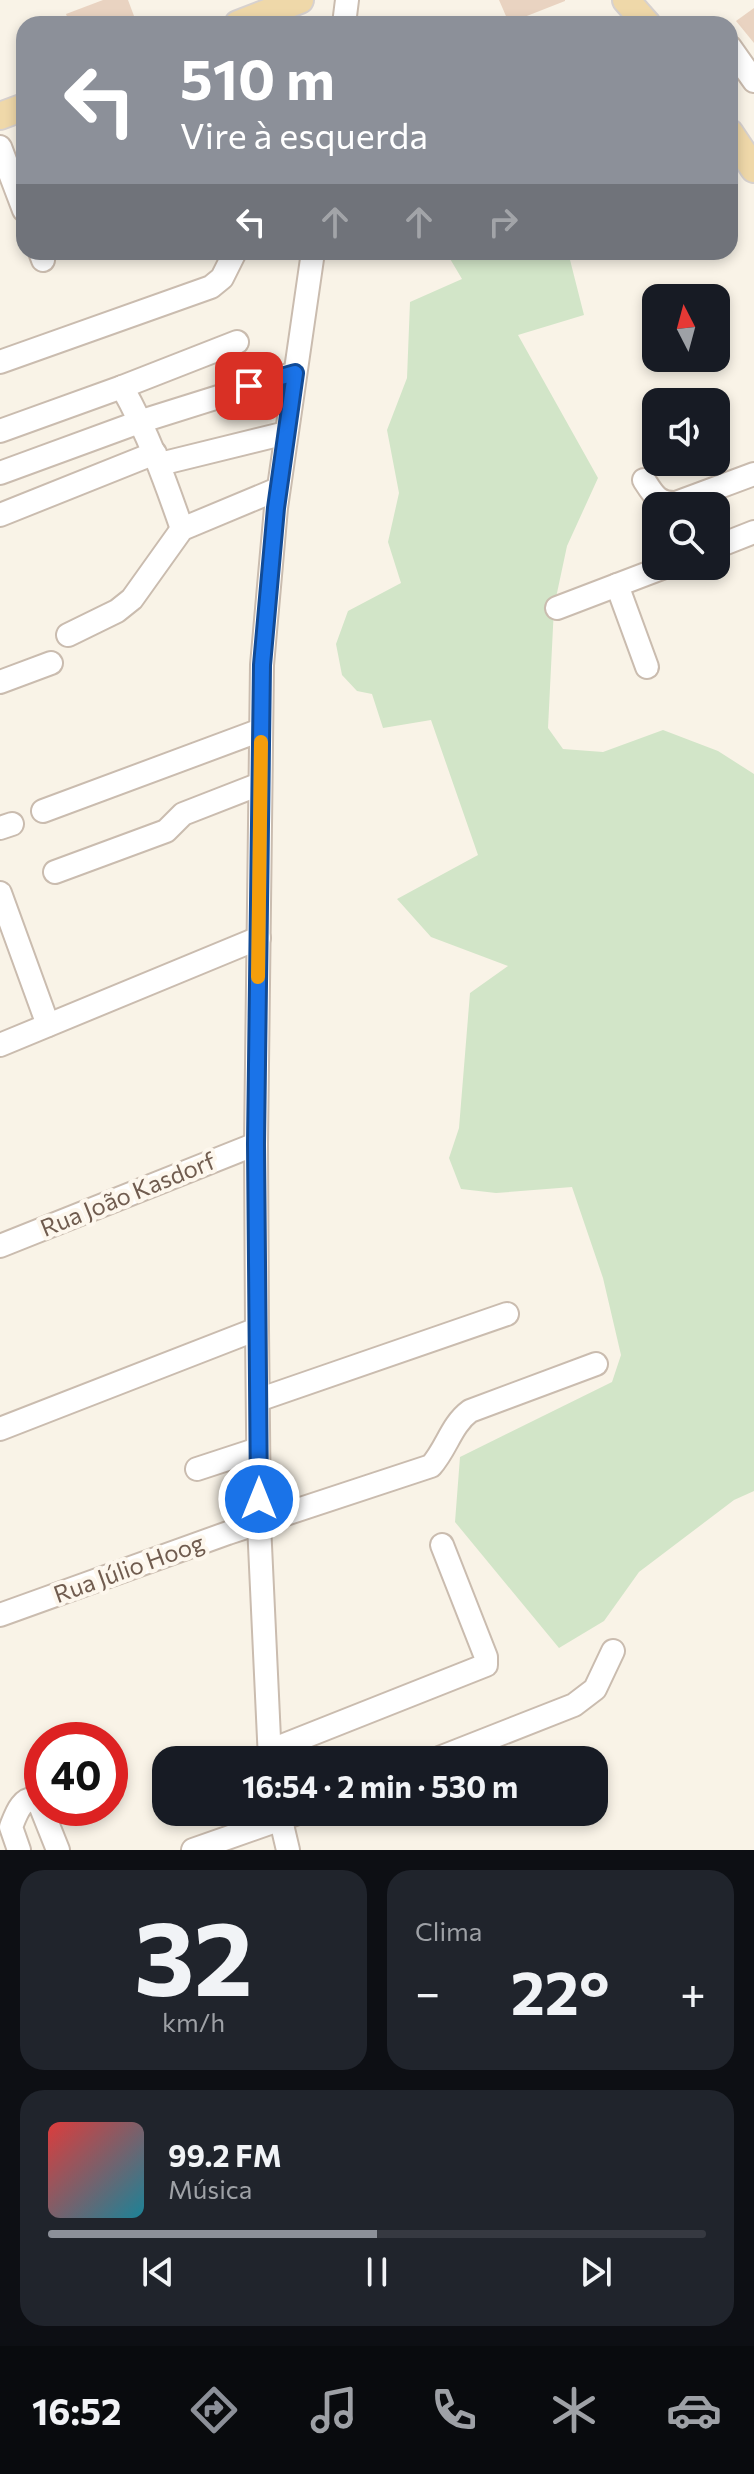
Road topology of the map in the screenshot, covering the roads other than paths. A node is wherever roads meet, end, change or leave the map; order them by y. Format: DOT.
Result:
graph roads {
  1 [pos="300,0"];
  2 [pos="626,0"];
  3 [pos="259,16"];
  4 [pos="640,16"];
  5 [pos="738,58"];
  6 [pos="754,81"];
  7 [pos="738,145"];
  8 [pos="0,147"];
  9 [pos="754,169"];
  10 [pos="16,189"];
  11 [pos="231,260"];
  12 [pos="312,260"];
  13 [pos="237,342"];
  14 [pos="0,362"];
  15 [pos="295,373"];
  16 [pos="122,387"];
  17 [pos="142,421"];
  18 [pos="0,431"];
  19 [pos="286,433"];
  20 [pos="157,458"];
  21 [pos="0,473"];
  22 [pos="754,474"];
  23 [pos="644,480"];
  24 [pos="278,489"];
  25 [pos="0,515"];
  26 [pos="182,529"];
  27 [pos="754,532"];
  28 [pos="730,541"];
  29 [pos="642,576"];
  30 [pos="617,585"];
  31 [pos="557,608"];
  32 [pos="68,635"];
  33 [pos="51,663"];
  34 [pos="647,667"];
  35 [pos="0,682"];
  36 [pos="261,730"];
  37 [pos="260,784"];
  38 [pos="43,811"];
  39 [pos="55,872"];
  40 [pos="0,893"];
  41 [pos="259,938"];
  42 [pos="48,1025"];
  43 [pos="0,1045"];
  44 [pos="256,1144"];
  45 [pos="0,1246"];
  46 [pos="507,1314"];
  47 [pos="257,1329"];
  48 [pos="596,1364"];
  49 [pos="258,1400"];
  50 [pos="0,1429"];
  51 [pos="258,1449"];
  52 [pos="197,1469"];
  53 [pos="259,1524"];
  54 [pos="442,1545"];
  55 [pos="0,1615"];
  56 [pos="613,1651"];
  57 [pos="269,1746"];
  58 [pos="291,1746"];
  59 [pos="470,1746"];
  60 [pos="257,1826"];
  61 [pos="287,1826"];
  62 [pos="6,1829"];
  63 [pos="19,1850"];
  64 [pos="58,1850"];
  65 [pos="193,1850"];
  66 [pos="288,1850"];
  1 -- 3 [label="main road"];
  2 -- 4 [label="main road"];
  5 -- 6 [label="street"];
  7 -- 9 [label="main road"];
  8 -- 10 [label="street"];
  11 -- 14 [label="street"];
  12 -- 15 [label="street"];
  13 -- 16 [label="street"];
  15 -- 17 [label="street"];
  15 -- 19 [label="street"];
  16 -- 17 [label="street"];
  16 -- 18 [label="street"];
  17 -- 20 [label="street"];
  17 -- 21 [label="street"];
  19 -- 20 [label="street"];
  19 -- 24 [label="street"];
  20 -- 25 [label="street"];
  20 -- 26 [label="street"];
  22 -- 23 [label="street"];
  24 -- 26 [label="street"];
  24 -- 36 [label="street"];
  26 -- 32 [label="street"];
  27 -- 28 [label="street"];
  29 -- 30 [label="street"];
  30 -- 31 [label="street"];
  30 -- 34 [label="street"];
  33 -- 35 [label="street"];
  36 -- 37 [label="street"];
  36 -- 38 [label="street"];
  37 -- 39 [label="street"];
  37 -- 41 [label="street"];
  40 -- 42 [label="street"];
  41 -- 42 [label="street"];
  41 -- 44 [label="street"];
  42 -- 43 [label="street"];
  44 -- 45 [label="street, Rua João Kasdorf"];
  44 -- 47 [label="street"];
  46 -- 49 [label="street"];
  47 -- 49 [label="street"];
  47 -- 50 [label="street"];
  48 -- 53 [label="street, Rua Júlio Hoog"];
  49 -- 51 [label="street"];
  51 -- 52 [label="street"];
  51 -- 53 [label="street"];
  53 -- 55 [label="street, Rua Júlio Hoog"];
  53 -- 57 [label="street"];
  54 -- 58 [label="street"];
  56 -- 59 [label="street"];
  60 -- 65 [label="street"];
  61 -- 66 [label="street"];
  62 -- 63 [label="street"];
  62 -- 64 [label="street"];
}
